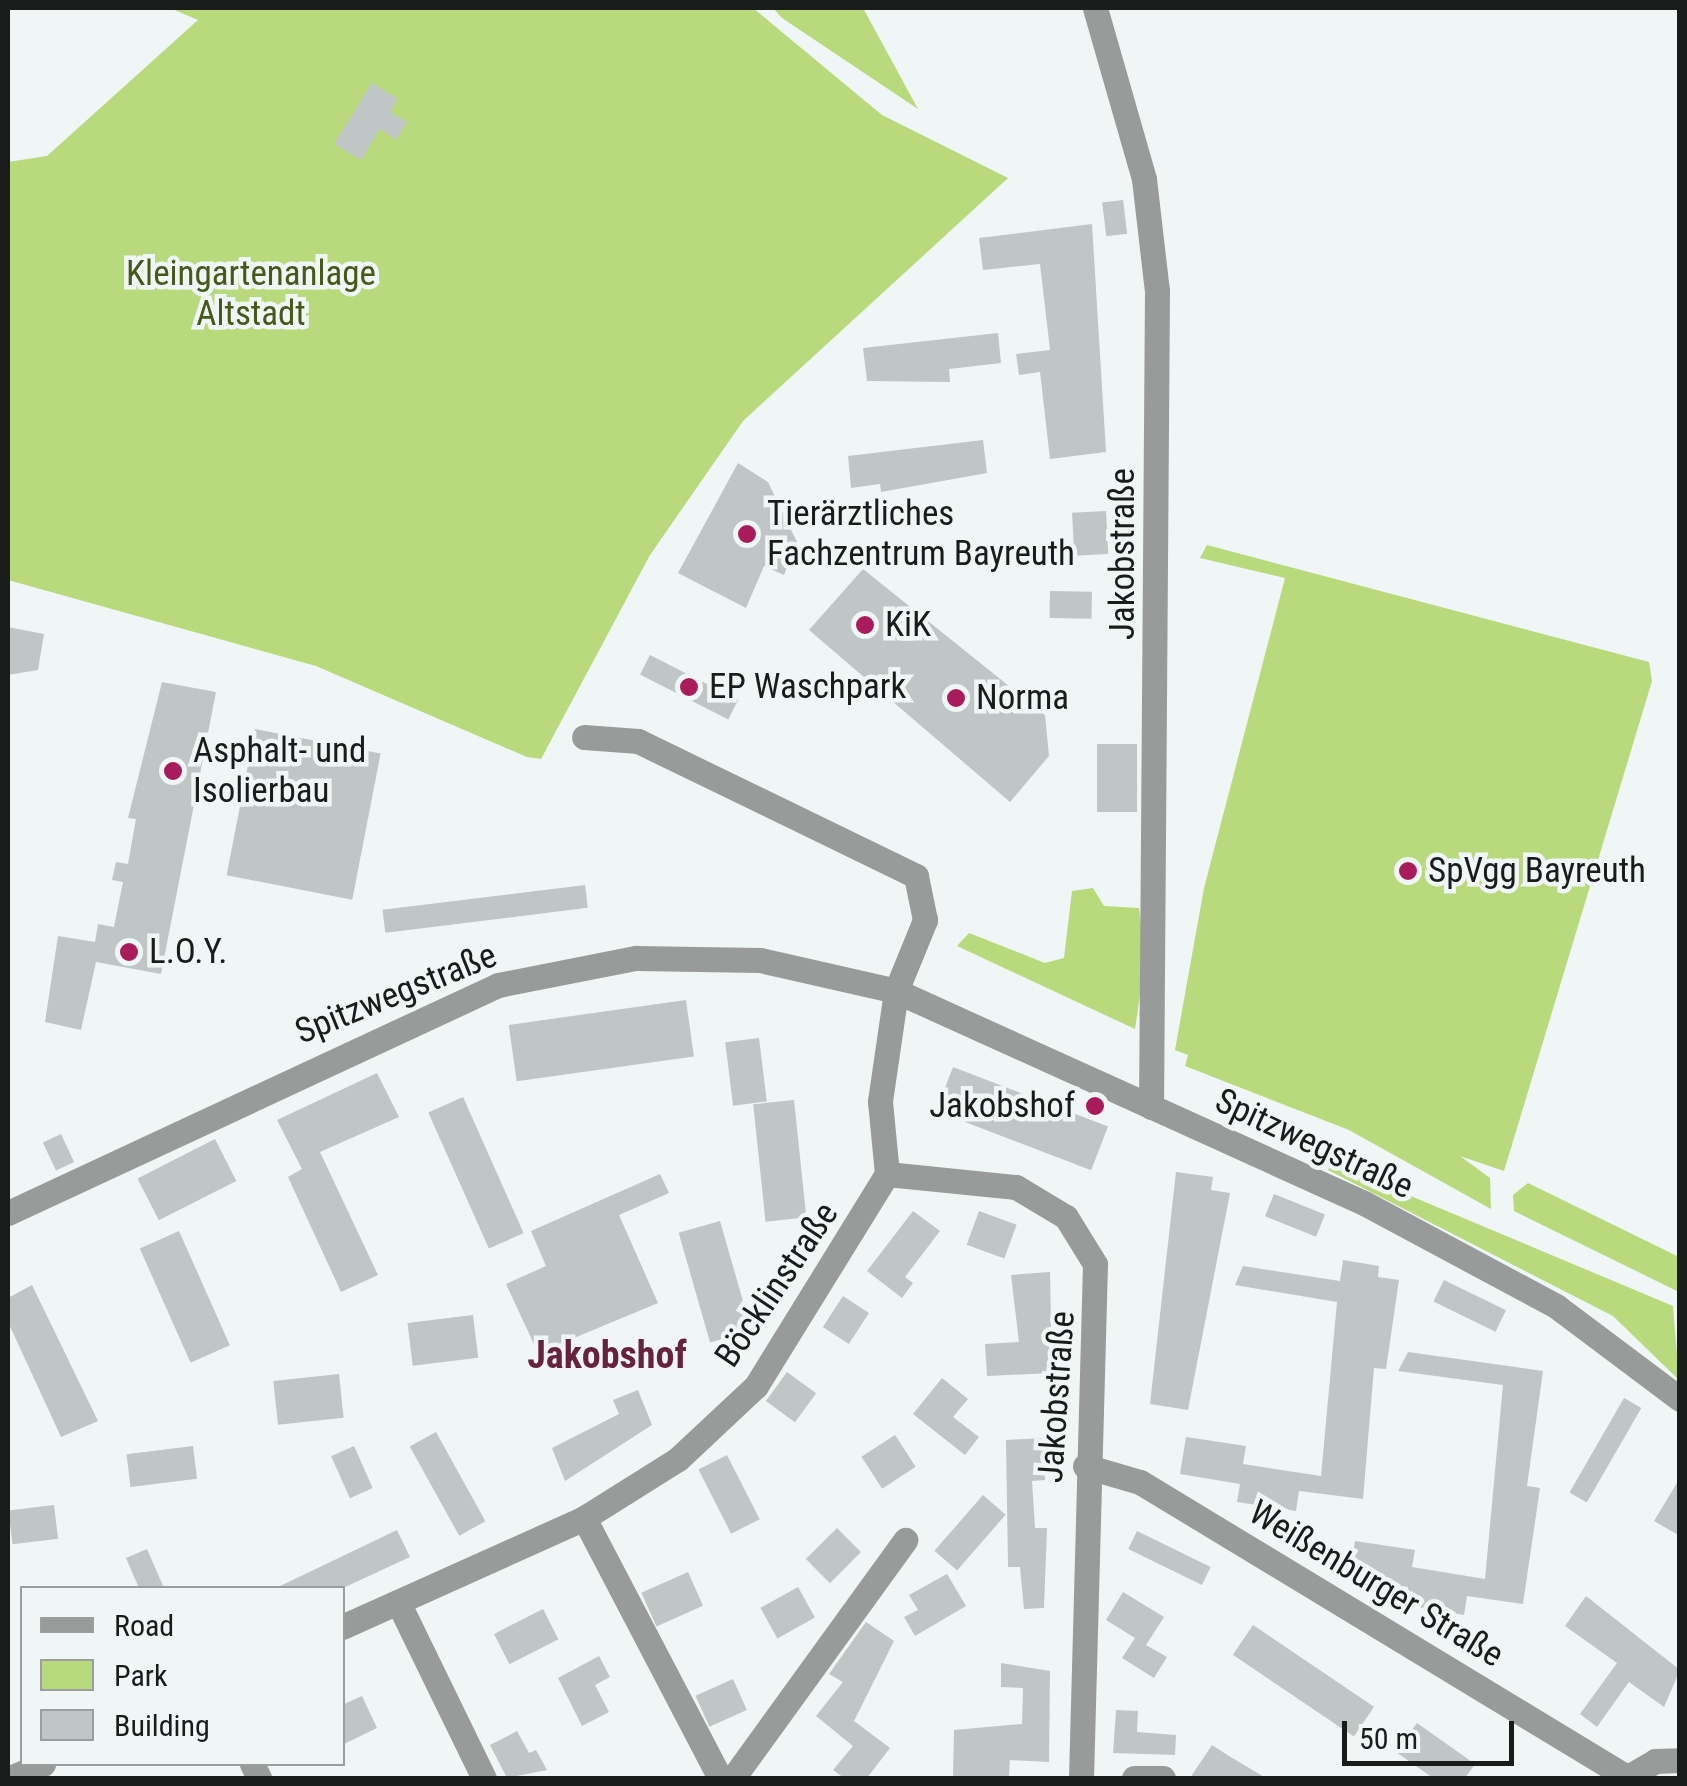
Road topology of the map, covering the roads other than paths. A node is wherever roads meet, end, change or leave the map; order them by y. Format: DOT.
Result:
graph roads {
  1 [pos="1095,8"];
  2 [pos="584,736"];
  3 [pos="896,991"];
  4 [pos="1152,1107"];
  5 [pos="888,1174"];
  6 [pos="8,1212"];
  7 [pos="1680,1399"];
  8 [pos="1085,1466"];
  9 [pos="584,1518"];
  10 [pos="905,1540"];
  11 [pos="398,1602"];
  12 [pos="345,1626"];
  13 [pos="1680,1760"];
  14 [pos="37,1766"];
  15 [pos="10,1778"];
  16 [pos="484,1778"];
  17 [pos="720,1778"];
  18 [pos="733,1778"];
  19 [pos="1080,1778"];
  20 [pos="1134,1778"];
  21 [pos="1163,1778"];
  22 [pos="1627,1778"];
  1 -- 4 [label="street, Jakobstraße"];
  2 -- 3 [label="street"];
  3 -- 4 [label="street, Spitzwegstraße"];
  3 -- 5 [label="street"];
  3 -- 6 [label="street, Spitzwegstraße"];
  4 -- 7 [label="street, Spitzwegstraße"];
  5 -- 8 [label="street, Jakobstraße"];
  5 -- 9 [label="street, Böcklinstraße"];
  8 -- 19 [label="street, Jakobstraße"];
  8 -- 22 [label="street, Weißenburger Straße"];
  9 -- 11 [label="street, Böcklinstraße"];
  9 -- 17 [label="street"];
  10 -- 18 [label="street"];
  11 -- 12 [label="street, Böcklinstraße"];
  11 -- 16 [label="street"];
  13 -- 22 [label="street, Weißenburger Straße"];
  14 -- 15 [label="street"];
  20 -- 21 [label="street"];
}
